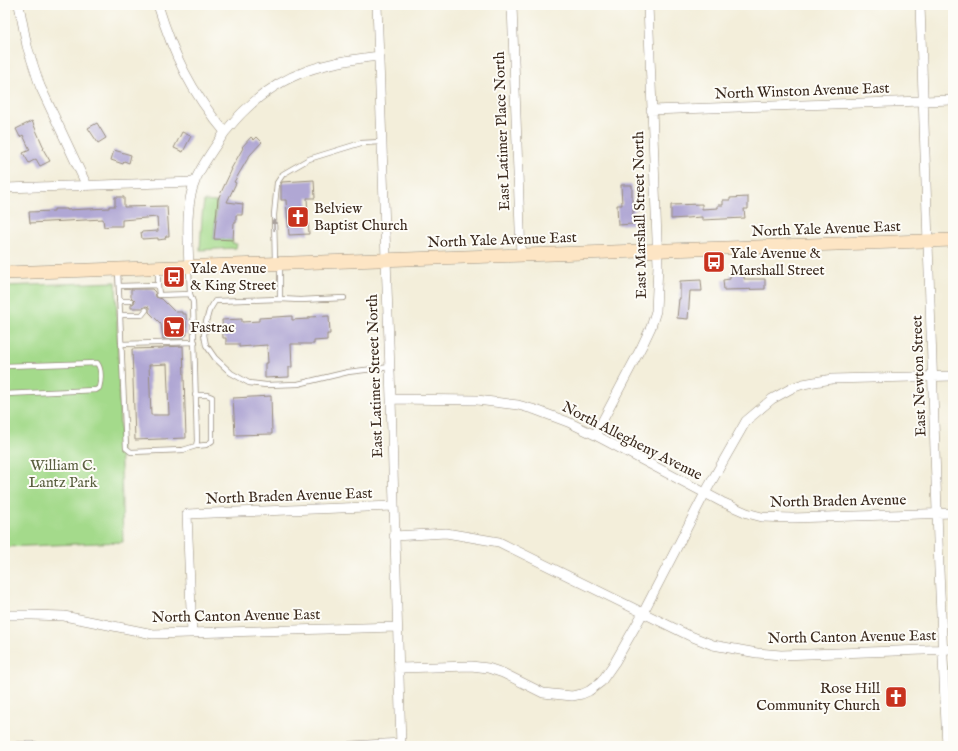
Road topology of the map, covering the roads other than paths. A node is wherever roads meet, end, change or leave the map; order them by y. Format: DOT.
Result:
graph roads {
  1 [pos="19,5"];
  2 [pos="158,5"];
  3 [pos="377,5"];
  4 [pos="512,5"];
  5 [pos="648,5"];
  6 [pos="920,5"];
  7 [pos="379,56"];
  8 [pos="953,100"];
  9 [pos="923,101"];
  10 [pos="651,110"];
  11 [pos="225,132"];
  12 [pos="382,142"];
  13 [pos="195,182"];
  14 [pos="87,186"];
  15 [pos="5,188"];
  16 [pos="953,240"];
  17 [pos="928,241"];
  18 [pos="657,251"];
  19 [pos="521,256"];
  20 [pos="386,260"];
  21 [pos="277,264"];
  22 [pos="189,266"];
  23 [pos="158,268"];
  24 [pos="118,269"];
  25 [pos="5,273"];
  26 [pos="158,285"];
  27 [pos="119,286"];
  28 [pos="190,294"];
  29 [pos="344,298"];
  30 [pos="280,299"];
  31 [pos="119,301"];
  32 [pos="131,301"];
  33 [pos="146,310"];
  34 [pos="120,315"];
  35 [pos="195,342"];
  36 [pos="121,344"];
  37 [pos="5,366"];
  38 [pos="390,367"];
  39 [pos="933,376"];
  40 [pos="953,376"];
  41 [pos="5,394"];
  42 [pos="195,396"];
  43 [pos="391,400"];
  44 [pos="596,435"];
  45 [pos="196,446"];
  46 [pos="705,493"];
  47 [pos="393,506"];
  48 [pos="938,513"];
  49 [pos="953,513"];
  50 [pos="394,536"];
  51 [pos="643,613"];
  52 [pos="5,615"];
  53 [pos="397,627"];
  54 [pos="192,633"];
  55 [pos="953,649"];
  56 [pos="942,650"];
  57 [pos="399,668"];
  58 [pos="949,743"];
  59 [pos="401,745"];
  60 [pos="19,746"];
  61 [pos="34,746"];
  62 [pos="351,746"];
  1 -- 14 [label="street"];
  2 -- 11 [label="street"];
  3 -- 7 [label="street, East Latimer Street North"];
  4 -- 19 [label="street, East Latimer Place North"];
  5 -- 10 [label="street, East Marshall Street North"];
  6 -- 9 [label="street, East Newton Street"];
  7 -- 11 [label="street"];
  7 -- 12 [label="street, East Latimer Street North"];
  8 -- 9 [label="street, North Winston Avenue East"];
  9 -- 10 [label="street, North Winston Avenue East"];
  9 -- 17 [label="street, East Newton Street"];
  10 -- 18 [label="street, East Marshall Street North"];
  11 -- 13 [label="street"];
  12 -- 20 [label="street, East Latimer Street North"];
  21 -- 12 [label="lane, one-way"];
  13 -- 14 [label="street"];
  13 -- 22 [label="street"];
  14 -- 15 [label="street"];
  16 -- 17 [label="main road, North Yale Avenue East"];
  17 -- 18 [label="main road, North Yale Avenue East"];
  17 -- 39 [label="street, East Newton Street"];
  18 -- 19 [label="main road, North Yale Avenue East"];
  18 -- 44 [label="street, East Marshall Street North"];
  19 -- 20 [label="main road, North Yale Avenue East"];
  20 -- 21 [label="main road, North Yale Avenue East"];
  20 -- 38 [label="street, East Latimer Street North"];
  21 -- 22 [label="main road, North Yale Avenue East"];
  21 -- 30 [label="lane"];
  22 -- 23 [label="main road, North Yale Avenue East"];
  22 -- 28 [label="lane"];
  23 -- 24 [label="main road, North Yale Avenue East"];
  23 -- 26 [label="lane"];
  24 -- 25 [label="main road, North Yale Avenue East"];
  24 -- 27 [label="lane"];
  26 -- 27 [label="lane"];
  26 -- 28 [label="lane"];
  27 -- 31 [label="lane"];
  28 -- 35 [label="lane"];
  29 -- 30 [label="lane"];
  30 -- 38 [label="lane"];
  31 -- 32 [label="lane"];
  31 -- 34 [label="lane"];
  33 -- 34 [label="lane"];
  34 -- 36 [label="lane"];
  35 -- 36 [label="lane"];
  35 -- 42 [label="lane"];
  36 -- 45 [label="lane"];
  37 -- 41 [label="lane"];
  38 -- 43 [label="street, East Latimer Street North"];
  39 -- 40 [label="street, North Allegheny Avenue"];
  39 -- 46 [label="street, North Allegheny Avenue"];
  39 -- 48 [label="street, East Newton Street"];
  42 -- 45 [label="lane"];
  42 -- 45 [label="lane"];
  43 -- 44 [label="street, North Allegheny Avenue"];
  43 -- 47 [label="street, East Latimer Street North"];
  44 -- 46 [label="street, North Allegheny Avenue"];
  46 -- 48 [label="street, North Braden Avenue"];
  46 -- 51 [label="street"];
  47 -- 50 [label="street, East Latimer Street North"];
  47 -- 54 [label="street, North Braden Avenue East"];
  48 -- 49 [label="street, North Braden Avenue"];
  48 -- 56 [label="street, East Newton Street"];
  50 -- 51 [label="street"];
  50 -- 53 [label="street, East Latimer Street North"];
  51 -- 56 [label="street, North Canton Avenue East"];
  51 -- 57 [label="street"];
  52 -- 54 [label="street, North Canton Avenue East"];
  53 -- 54 [label="street, North Canton Avenue East"];
  53 -- 57 [label="street, East Latimer Street North"];
  55 -- 56 [label="street, North Canton Avenue East"];
  56 -- 58 [label="street, East Newton Street"];
  57 -- 59 [label="street, East Latimer Street North"];
  59 -- 62 [label="street"];
  60 -- 61 [label="street"];
}
